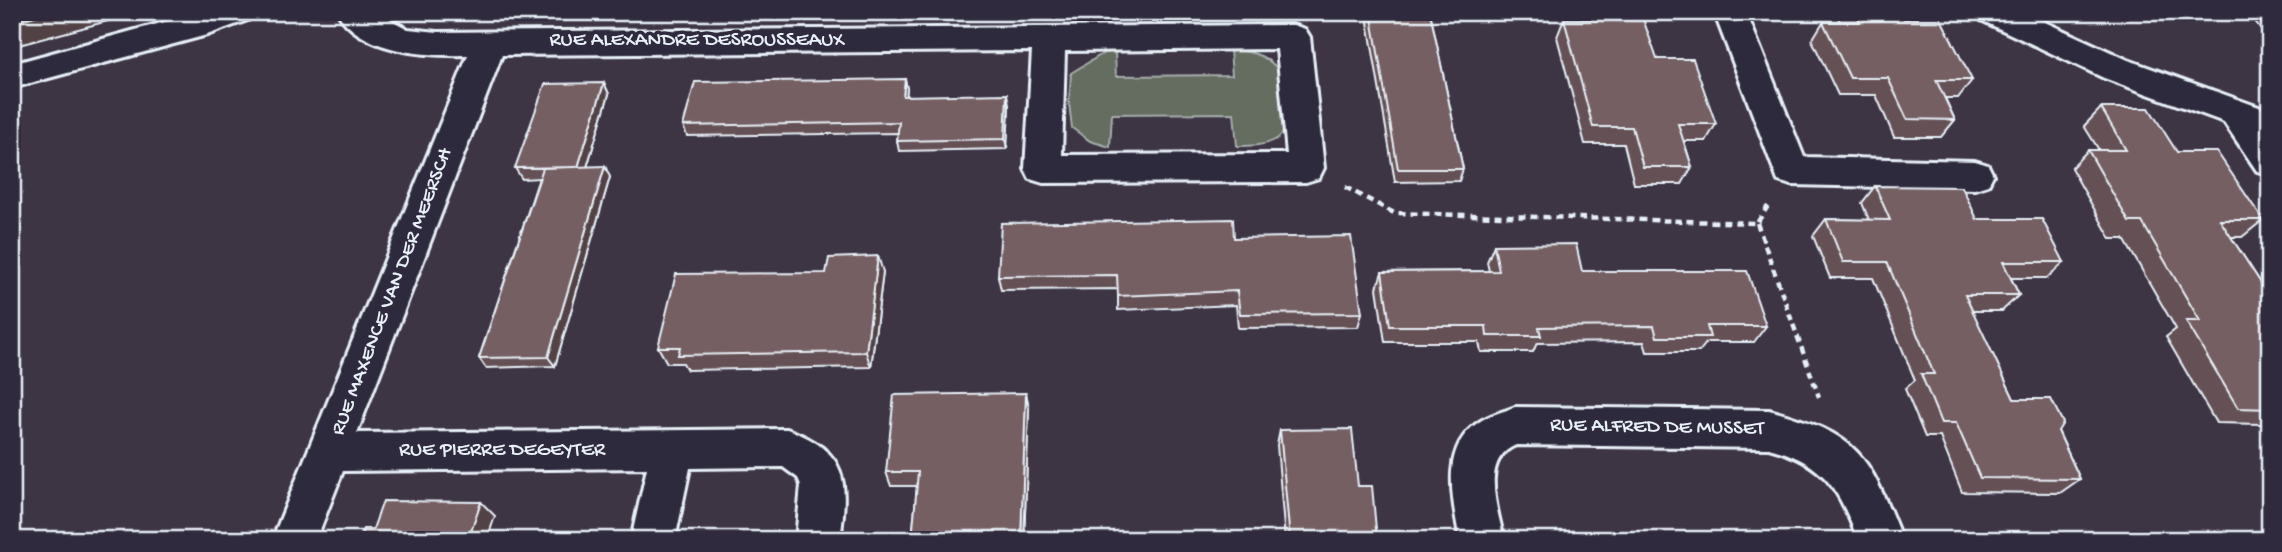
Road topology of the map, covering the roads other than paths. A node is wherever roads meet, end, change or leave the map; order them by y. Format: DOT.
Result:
graph roads {
  1 [pos="236,12"];
  2 [pos="353,12"];
  3 [pos="1730,12"];
  4 [pos="1993,12"];
  5 [pos="1049,38"];
  6 [pos="490,43"];
  7 [pos="12,76"];
  8 [pos="2254,120"];
  9 [pos="2270,161"];
  10 [pos="1975,174"];
  11 [pos="673,449"];
  12 [pos="331,452"];
  13 [pos="294,540"];
  14 [pos="653,540"];
  15 [pos="818,540"];
  16 [pos="1482,540"];
  17 [pos="1880,540"];
  1 -- 7 [label="street"];
  2 -- 6 [label="street, RUE ALEXANDRE DESROUSSEAUX"];
  3 -- 10 [label="street"];
  4 -- 8 [label="street"];
  5 -- 5 [label="street, RUE ALEXANDRE DESROUSSEAUX"];
  5 -- 6 [label="street, RUE ALEXANDRE DESROUSSEAUX"];
  6 -- 12 [label="street, RUE MAXENCE VAN DER MEERSCH"];
  8 -- 9 [label="street"];
  11 -- 12 [label="street, RUE PIERRE DEGEYTER"];
  11 -- 14 [label="street"];
  11 -- 15 [label="street, RUE PIERRE DEGEYTER"];
  12 -- 13 [label="street, RUE MAXENCE VAN DER MEERSCH"];
  16 -- 17 [label="street, RUE ALFRED DE MUSSET"];
}
